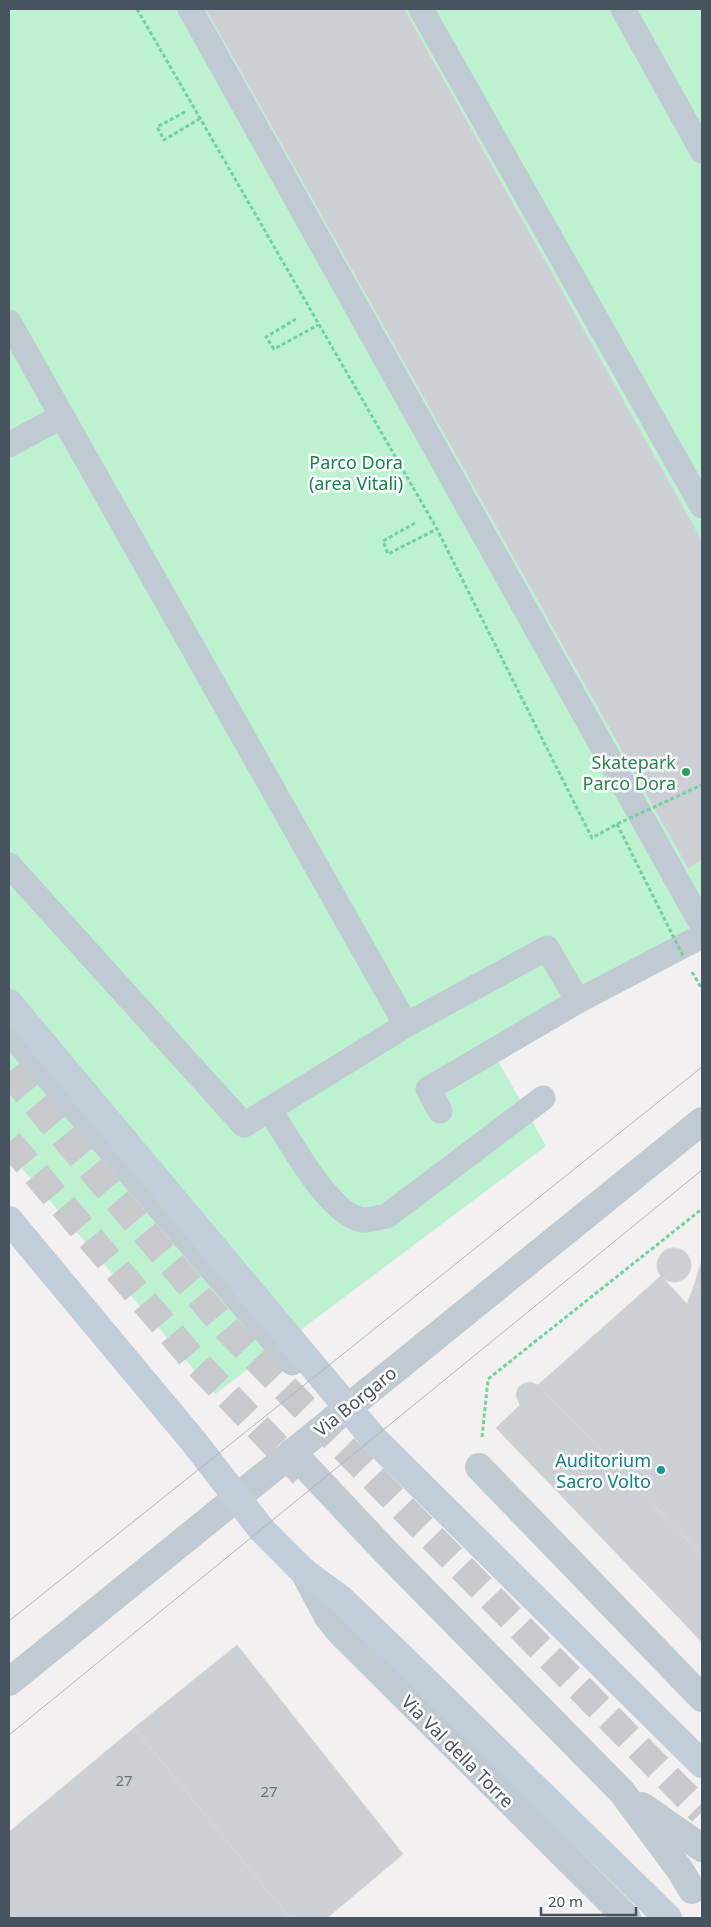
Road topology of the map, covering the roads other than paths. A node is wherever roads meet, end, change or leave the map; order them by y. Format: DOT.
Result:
graph roads {
  1 [pos="190,9"];
  2 [pos="421,9"];
  3 [pos="623,9"];
  4 [pos="702,151"];
  5 [pos="9,322"];
  6 [pos="62,416"];
  7 [pos="9,445"];
  8 [pos="702,506"];
  9 [pos="9,865"];
  10 [pos="699,911"];
  11 [pos="702,936"];
  12 [pos="578,1000"];
  13 [pos="9,1003"];
  14 [pos="406,1025"];
  15 [pos="9,1032"];
  16 [pos="543,1098"];
  17 [pos="269,1109"];
  18 [pos="440,1111"];
  19 [pos="702,1121"];
  20 [pos="9,1220"];
  21 [pos="292,1363"];
  22 [pos="348,1407"];
  23 [pos="292,1452"];
  24 [pos="479,1467"];
  25 [pos="236,1496"];
  26 [pos="304,1572"];
  27 [pos="9,1682"];
  28 [pos="702,1698"];
  29 [pos="702,1764"];
  30 [pos="622,1792"];
  31 [pos="702,1848"];
  32 [pos="702,1863"];
  33 [pos="697,1898"];
  34 [pos="627,1918"];
  35 [pos="668,1918"];
  1 -- 10 [label="street"];
  2 -- 8 [label="street"];
  3 -- 4 [label="street"];
  5 -- 6 [label="street"];
  6 -- 7 [label="street"];
  6 -- 14 [label="street"];
  9 -- 17 [label="street"];
  11 -- 12 [label="street"];
  12 -- 14 [label="street"];
  12 -- 18 [label="street"];
  13 -- 22 [label="main road"];
  14 -- 17 [label="street"];
  15 -- 21 [label="street"];
  16 -- 17 [label="street"];
  19 -- 22 [label="street, Via Borgaro"];
  20 -- 25 [label="main road"];
  22 -- 23 [label="street, Via Borgaro"];
  22 -- 29 [label="main road"];
  23 -- 25 [label="street, Via Borgaro"];
  23 -- 30 [label="street"];
  24 -- 28 [label="street"];
  25 -- 26 [label="main road"];
  25 -- 27 [label="street, Via Borgaro"];
  26 -- 34 [label="street, Via Val della Torre"];
  26 -- 35 [label="main road"];
  30 -- 31 [label="street"];
  30 -- 33 [label="street"];
  32 -- 33 [label="street"];
}
